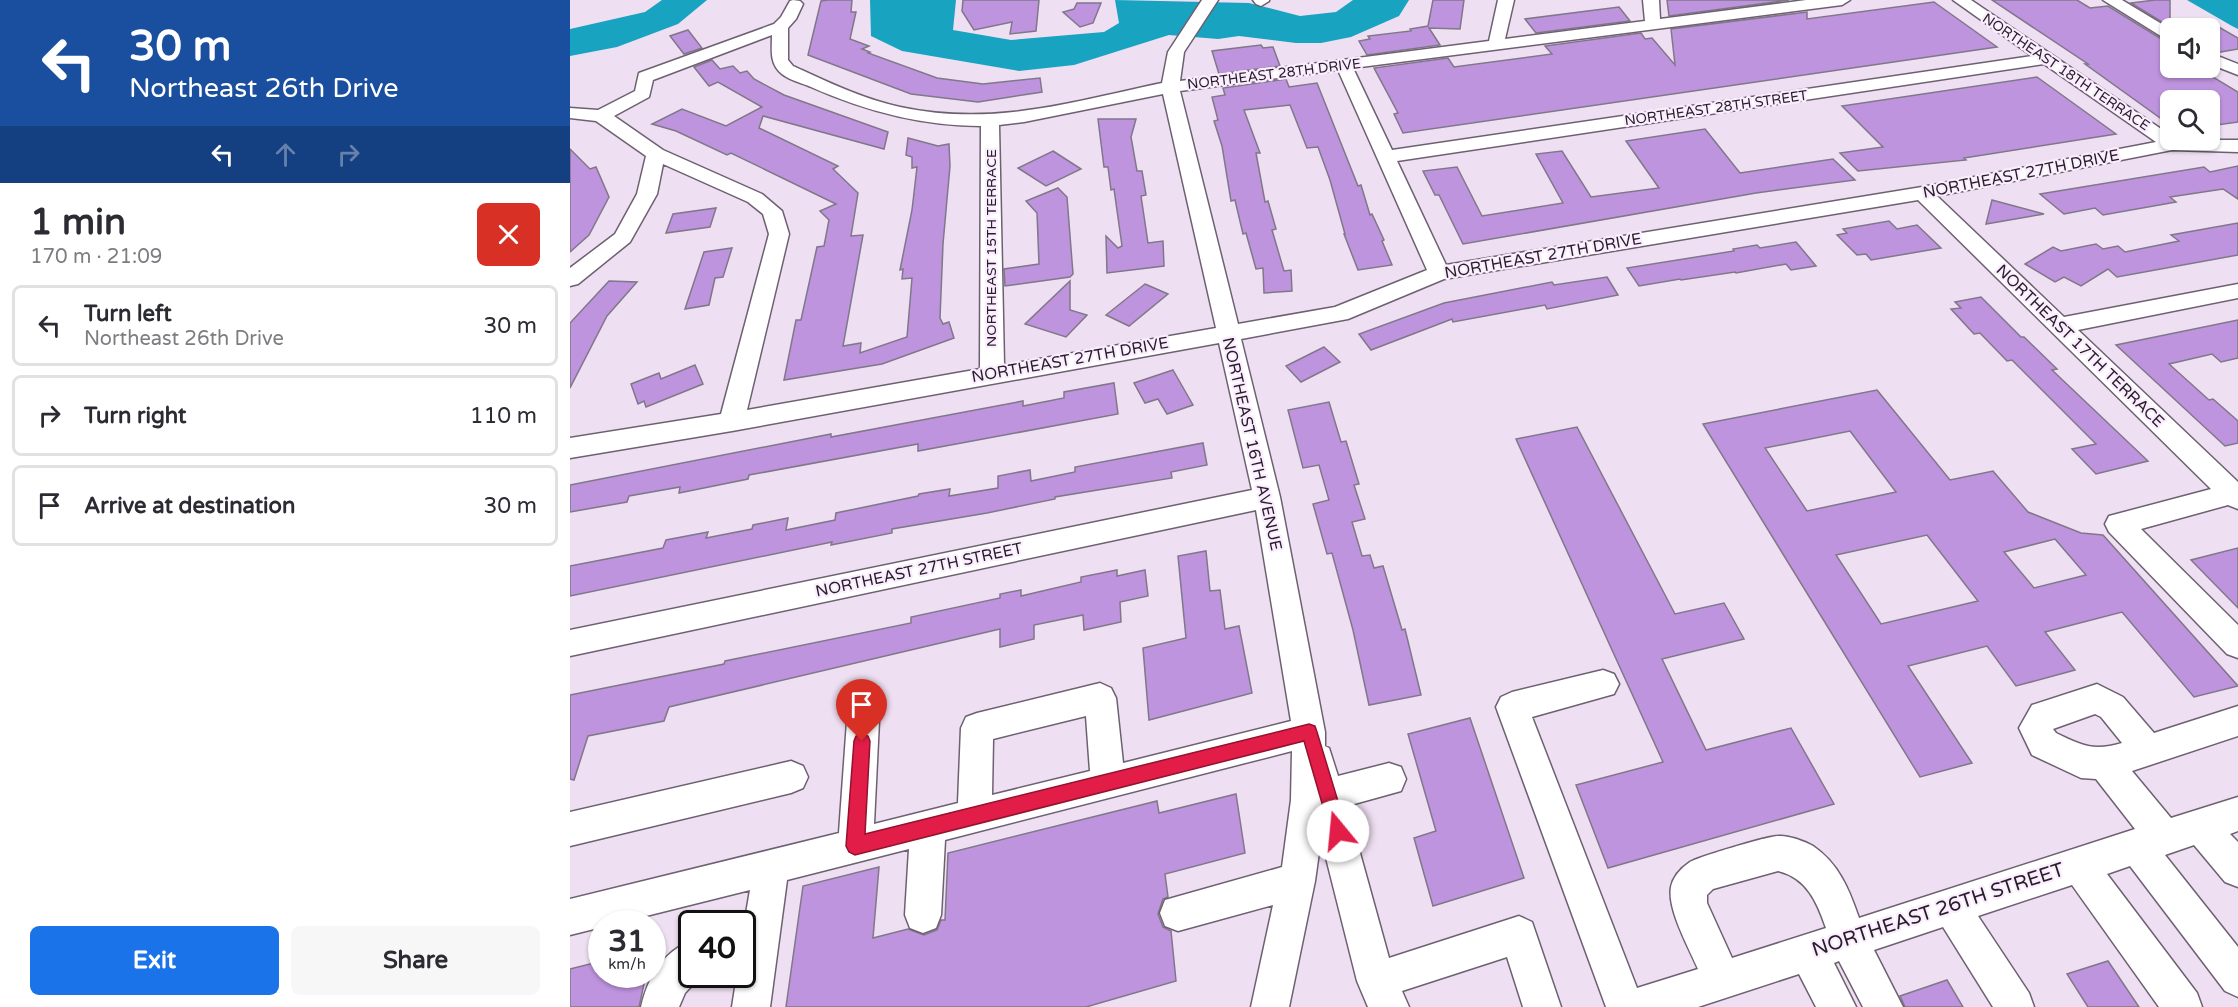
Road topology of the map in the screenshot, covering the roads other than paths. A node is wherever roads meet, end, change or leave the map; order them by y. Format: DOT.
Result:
graph roads {
  1 [pos="1506,0"];
  2 [pos="1651,0"];
  3 [pos="1842,0"];
  4 [pos="1961,0"];
  5 [pos="2111,0"];
  6 [pos="1210,1"];
  7 [pos="1792,3"];
  8 [pos="795,4"];
  9 [pos="1653,24"];
  10 [pos="780,27"];
  11 [pos="2160,29"];
  12 [pos="1496,44"];
  13 [pos="2045,59"];
  14 [pos="2220,62"];
  15 [pos="1344,66"];
  16 [pos="2238,70"];
  17 [pos="1170,87"];
  18 [pos="570,113"];
  19 [pos="601,116"];
  20 [pos="990,122"];
  21 [pos="2160,136"];
  22 [pos="2220,145"];
  23 [pos="2160,146"];
  24 [pos="2238,146"];
  25 [pos="656,154"];
  26 [pos="1386,157"];
  27 [pos="1922,193"];
  28 [pos="1439,273"];
  29 [pos="570,279"];
  30 [pos="2238,291"];
  31 [pos="2058,326"];
  32 [pos="1226,332"];
  33 [pos="992,374"];
  34 [pos="732,422"];
  35 [pos="570,448"];
  36 [pos="2236,495"];
  37 [pos="1267,497"];
  38 [pos="570,643"];
  39 [pos="2238,645"];
  40 [pos="1604,684"];
  41 [pos="863,721"];
  42 [pos="2238,722"];
  43 [pos="1309,732"];
  44 [pos="2148,750"];
  45 [pos="2105,764"];
  46 [pos="791,777"];
  47 [pos="1389,779"];
  48 [pos="1108,782"];
  49 [pos="1318,798"];
  50 [pos="2238,814"];
  51 [pos="975,816"];
  52 [pos="2200,826"];
  53 [pos="928,827"];
  54 [pos="570,829"];
  55 [pos="2150,842"];
  56 [pos="855,846"];
  57 [pos="2079,865"];
  58 [pos="771,867"];
  59 [pos="2238,869"];
  60 [pos="1297,881"];
  61 [pos="1950,906"];
  62 [pos="1178,913"];
  63 [pos="922,915"];
  64 [pos="570,917"];
  65 [pos="756,922"];
  66 [pos="1848,940"];
  67 [pos="1808,952"];
  68 [pos="678,970"];
  69 [pos="2238,978"];
  70 [pos="1722,980"];
  71 [pos="751,988"];
  72 [pos="1383,994"];
  73 [pos="1265,1005"];
  74 [pos="660,1007"];
  75 [pos="751,1007"];
  76 [pos="1542,1007"];
  77 [pos="1626,1007"];
  78 [pos="1639,1007"];
  79 [pos="1837,1007"];
  80 [pos="1884,1007"];
  81 [pos="2015,1007"];
  82 [pos="2183,1007"];
  1 -- 12 [label="street"];
  2 -- 9 [label="street"];
  3 -- 7 [label="street, NORTHEAST 28TH DRIVE"];
  4 -- 13 [label="street, NORTHEAST 18TH TERRACE"];
  5 -- 11 [label="street"];
  6 -- 17 [label="street, NORTHEAST 16TH AVENUE"];
  7 -- 9 [label="street, NORTHEAST 28TH DRIVE"];
  8 -- 10 [label="street"];
  9 -- 12 [label="street, NORTHEAST 28TH DRIVE"];
  10 -- 19 [label="street"];
  10 -- 20 [label="street, NORTHEAST 28TH DRIVE"];
  12 -- 15 [label="street, NORTHEAST 28TH DRIVE"];
  13 -- 21 [label="street, NORTHEAST 18TH TERRACE"];
  13 -- 26 [label="street, NORTHEAST 28TH STREET"];
  14 -- 16 [label="street"];
  15 -- 17 [label="street, NORTHEAST 28TH DRIVE"];
  15 -- 26 [label="street"];
  17 -- 20 [label="street, NORTHEAST 28TH DRIVE"];
  17 -- 32 [label="street, NORTHEAST 16TH AVENUE"];
  18 -- 19 [label="street"];
  19 -- 25 [label="street"];
  20 -- 33 [label="street, NORTHEAST 15TH TERRACE"];
  22 -- 24 [label="street, NORTHEAST 27TH DRIVE"];
  23 -- 27 [label="street, NORTHEAST 27TH DRIVE"];
  25 -- 29 [label="street"];
  25 -- 34 [label="street"];
  26 -- 28 [label="street"];
  27 -- 28 [label="street, NORTHEAST 27TH DRIVE"];
  27 -- 31 [label="street, NORTHEAST 17TH TERRACE"];
  28 -- 32 [label="street, NORTHEAST 27TH DRIVE"];
  30 -- 31 [label="street"];
  31 -- 36 [label="street, NORTHEAST 17TH TERRACE"];
  32 -- 33 [label="street, NORTHEAST 27TH DRIVE"];
  32 -- 37 [label="street, NORTHEAST 16TH AVENUE"];
  33 -- 34 [label="street, NORTHEAST 27TH DRIVE"];
  34 -- 35 [label="street, NORTHEAST 27TH DRIVE"];
  36 -- 39 [label="street"];
  37 -- 38 [label="street, NORTHEAST 27TH STREET"];
  37 -- 43 [label="street, NORTHEAST 16TH AVENUE"];
  40 -- 77 [label="street"];
  41 -- 56 [label="street"];
  42 -- 44 [label="street"];
  43 -- 48 [label="street"];
  43 -- 49 [label="street, NORTHEAST 16TH AVENUE"];
  44 -- 45 [label="street"];
  44 -- 45 [label="street"];
  45 -- 55 [label="street"];
  46 -- 54 [label="street"];
  47 -- 49 [label="street"];
  48 -- 51 [label="street"];
  48 -- 51 [label="street"];
  49 -- 60 [label="street"];
  49 -- 72 [label="street, NORTHEAST 16TH AVENUE"];
  50 -- 52 [label="street, NORTHEAST 26TH STREET"];
  51 -- 53 [label="street"];
  52 -- 55 [label="street, NORTHEAST 26TH STREET"];
  52 -- 59 [label="street"];
  53 -- 56 [label="street"];
  53 -- 63 [label="street"];
  55 -- 57 [label="street, NORTHEAST 26TH STREET"];
  55 -- 69 [label="street"];
  56 -- 58 [label="street"];
  57 -- 61 [label="street, NORTHEAST 26TH STREET"];
  57 -- 82 [label="street"];
  58 -- 64 [label="street"];
  58 -- 65 [label="street"];
  60 -- 62 [label="street"];
  60 -- 73 [label="street"];
  61 -- 66 [label="street, NORTHEAST 26TH STREET"];
  61 -- 81 [label="street"];
  66 -- 67 [label="street, NORTHEAST 26TH STREET"];
  66 -- 70 [label="street"];
  66 -- 80 [label="street"];
  67 -- 70 [label="street, NORTHEAST 26TH STREET"];
  67 -- 79 [label="street"];
  68 -- 74 [label="street"];
  70 -- 78 [label="street, NORTHEAST 26TH STREET"];
  71 -- 75 [label="street"];
  72 -- 76 [label="street"];
}
